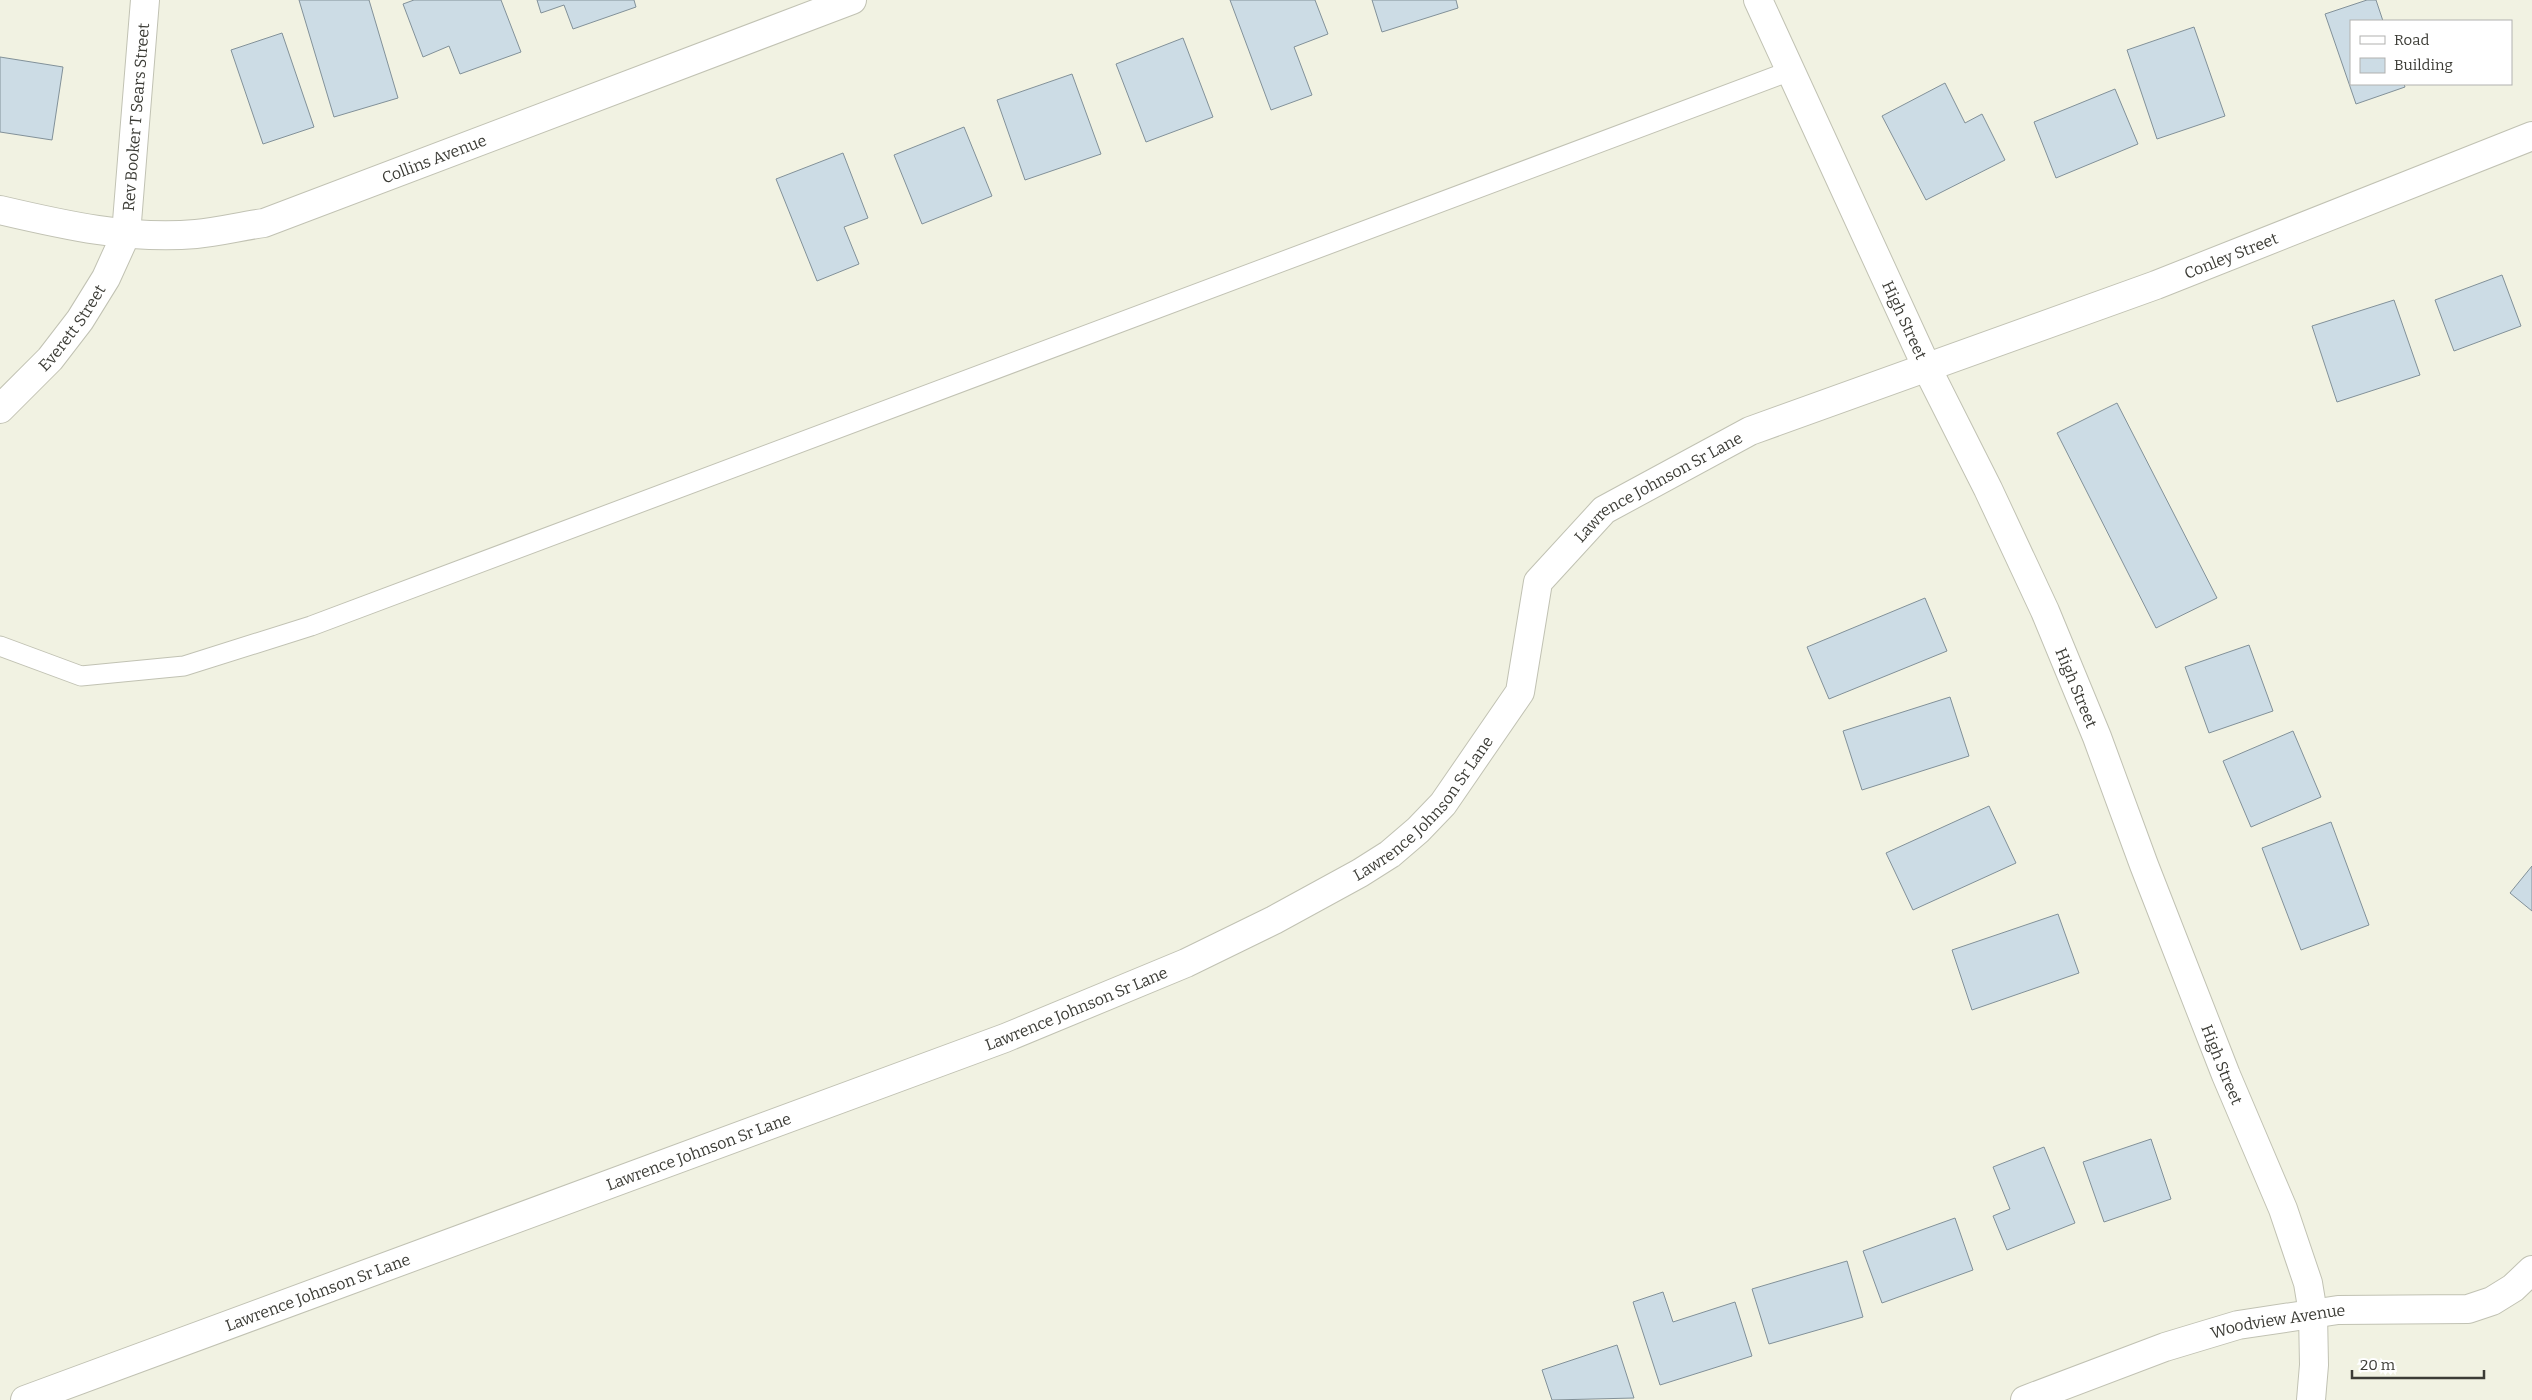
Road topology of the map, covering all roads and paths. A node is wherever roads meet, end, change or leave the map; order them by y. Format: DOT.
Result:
graph roads {
  1 [pos="145,0"];
  2 [pos="852,0"];
  3 [pos="1758,0"];
  4 [pos="1790,71"];
  5 [pos="2532,136"];
  6 [pos="0,210"];
  7 [pos="126,234"];
  8 [pos="1927,368"];
  9 [pos="0,409"];
  10 [pos="0,646"];
  11 [pos="2532,1270"];
  12 [pos="2313,1313"];
  13 [pos="25,1400"];
  14 [pos="2025,1400"];
  15 [pos="2310,1400"];
  1 -- 7 [label="street, Rev Booker T Sears Street"];
  2 -- 7 [label="street, Collins Avenue"];
  3 -- 4 [label="street, High Street"];
  4 -- 8 [label="street, High Street"];
  4 -- 10 [label="lane"];
  5 -- 8 [label="street, Conley Street"];
  6 -- 7 [label="street, Collins Avenue"];
  7 -- 9 [label="street, Everett Street"];
  8 -- 12 [label="street, High Street"];
  8 -- 13 [label="street, Lawrence Johnson Sr Lane"];
  11 -- 12 [label="street, Woodview Avenue"];
  12 -- 14 [label="street, Woodview Avenue"];
  12 -- 15 [label="street, High Street"];
}
